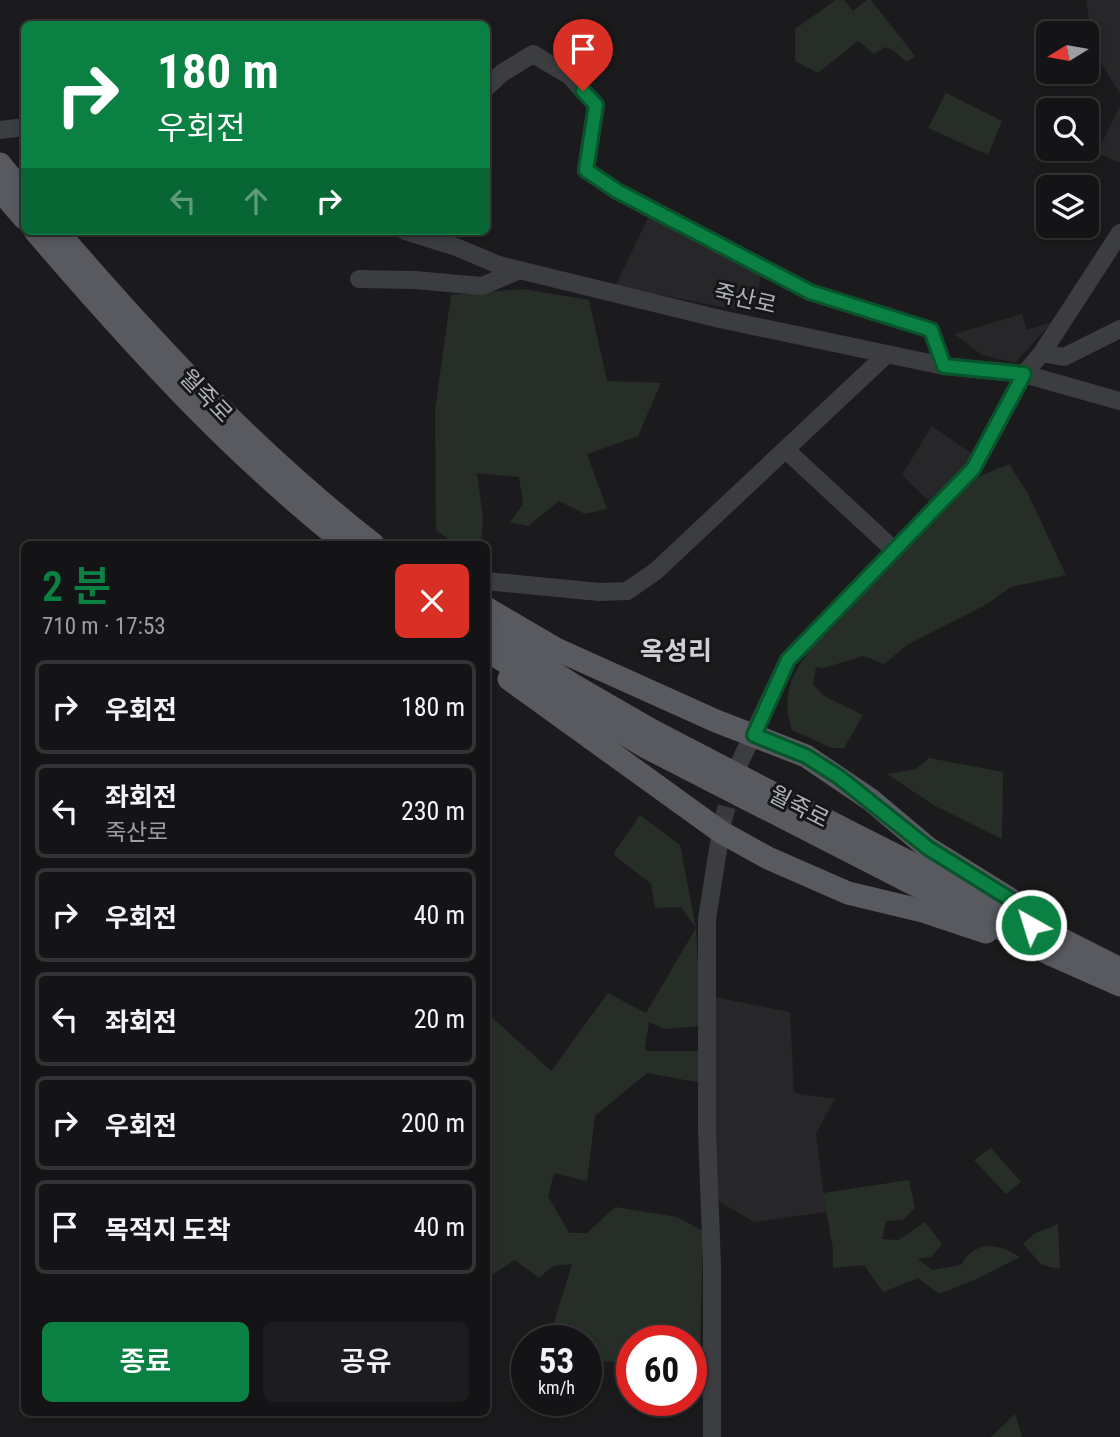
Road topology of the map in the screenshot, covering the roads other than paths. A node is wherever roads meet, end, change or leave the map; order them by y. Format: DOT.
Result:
graph roads {
  1 [pos="490,84"];
  2 [pos="21,127"];
  3 [pos="0,130"];
  4 [pos="0,164"];
  5 [pos="21,189"];
  6 [pos="0,190"];
  7 [pos="21,214"];
  8 [pos="1120,233"];
  9 [pos="39,235"];
  10 [pos="60,235"];
  11 [pos="431,235"];
  12 [pos="457,239"];
  13 [pos="520,270"];
  14 [pos="359,279"];
  15 [pos="1120,329"];
  16 [pos="1042,353"];
  17 [pos="886,355"];
  18 [pos="944,366"];
  19 [pos="1024,374"];
  20 [pos="1120,401"];
  21 [pos="786,450"];
  22 [pos="342,541"];
  23 [pos="369,541"];
  24 [pos="894,550"];
  25 [pos="490,581"];
  26 [pos="490,610"];
  27 [pos="490,632"];
  28 [pos="490,654"];
  29 [pos="490,660"];
  30 [pos="754,735"];
  31 [pos="739,764"];
  32 [pos="722,828"];
  33 [pos="1031,925"];
  34 [pos="1051,954"];
  35 [pos="1120,969"];
  36 [pos="1120,985"];
  37 [pos="712,1405"];
  38 [pos="698,1437"];
  39 [pos="712,1437"];
  1 -- 18 [label="street"];
  2 -- 3 [label="street"];
  4 -- 5 [label="main road"];
  6 -- 7 [label="main road"];
  8 -- 16 [label="street"];
  9 -- 22 [label="main road, 월죽로"];
  10 -- 23 [label="main road, 월죽로"];
  11 -- 12 [label="street, 죽산로"];
  12 -- 13 [label="street, 죽산로"];
  13 -- 14 [label="street"];
  13 -- 17 [label="street, 죽산로"];
  15 -- 16 [label="street"];
  16 -- 19 [label="street"];
  17 -- 18 [label="street, 죽산로"];
  17 -- 21 [label="street"];
  18 -- 19 [label="street, 죽산로"];
  19 -- 20 [label="street, 죽산로"];
  19 -- 24 [label="street"];
  21 -- 24 [label="street"];
  21 -- 25 [label="street"];
  24 -- 30 [label="street"];
  26 -- 30 [label="main road"];
  27 -- 33 [label="main road, 월죽로"];
  28 -- 34 [label="main road, 월죽로"];
  29 -- 32 [label="main road"];
  30 -- 31 [label="street"];
  30 -- 33 [label="main road"];
  32 -- 34 [label="main road"];
  32 -- 37 [label="street"];
  33 -- 35 [label="main road, 월죽로"];
  34 -- 36 [label="main road, 월죽로"];
  37 -- 38 [label="street"];
  37 -- 39 [label="street"];
}
